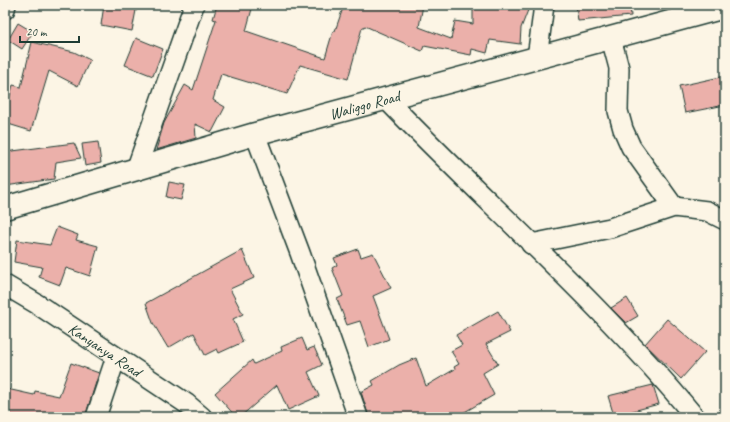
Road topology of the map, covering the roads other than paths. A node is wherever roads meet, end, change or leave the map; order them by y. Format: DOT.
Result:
graph roads {
  1 [pos="6,5"];
  2 [pos="194,5"];
  3 [pos="544,5"];
  4 [pos="725,7"];
  5 [pos="5,9"];
  6 [pos="694,10"];
  7 [pos="611,38"];
  8 [pos="537,58"];
  9 [pos="386,99"];
  10 [pos="255,134"];
  11 [pos="136,170"];
  12 [pos="725,204"];
  13 [pos="674,207"];
  14 [pos="5,208"];
  15 [pos="707,211"];
  16 [pos="725,220"];
  17 [pos="530,244"];
  18 [pos="5,285"];
  19 [pos="116,357"];
  20 [pos="694,416"];
  21 [pos="96,417"];
  22 [pos="202,417"];
  23 [pos="358,417"];
  1 -- 5 [label="street"];
  2 -- 11 [label="street"];
  3 -- 8 [label="street"];
  4 -- 6 [label="street, Waliggo Road"];
  6 -- 7 [label="street, Waliggo Road"];
  7 -- 8 [label="street, Waliggo Road"];
  7 -- 13 [label="street"];
  8 -- 9 [label="street, Waliggo Road"];
  9 -- 10 [label="street, Waliggo Road"];
  9 -- 17 [label="street"];
  10 -- 11 [label="street, Waliggo Road"];
  10 -- 23 [label="street"];
  11 -- 14 [label="street, Waliggo Road"];
  12 -- 15 [label="street"];
  13 -- 15 [label="street"];
  13 -- 17 [label="street"];
  15 -- 16 [label="street"];
  17 -- 20 [label="street"];
  18 -- 19 [label="street, Kanyanya Road"];
  19 -- 21 [label="street"];
  19 -- 22 [label="street, Kanyanya Road"];
}
